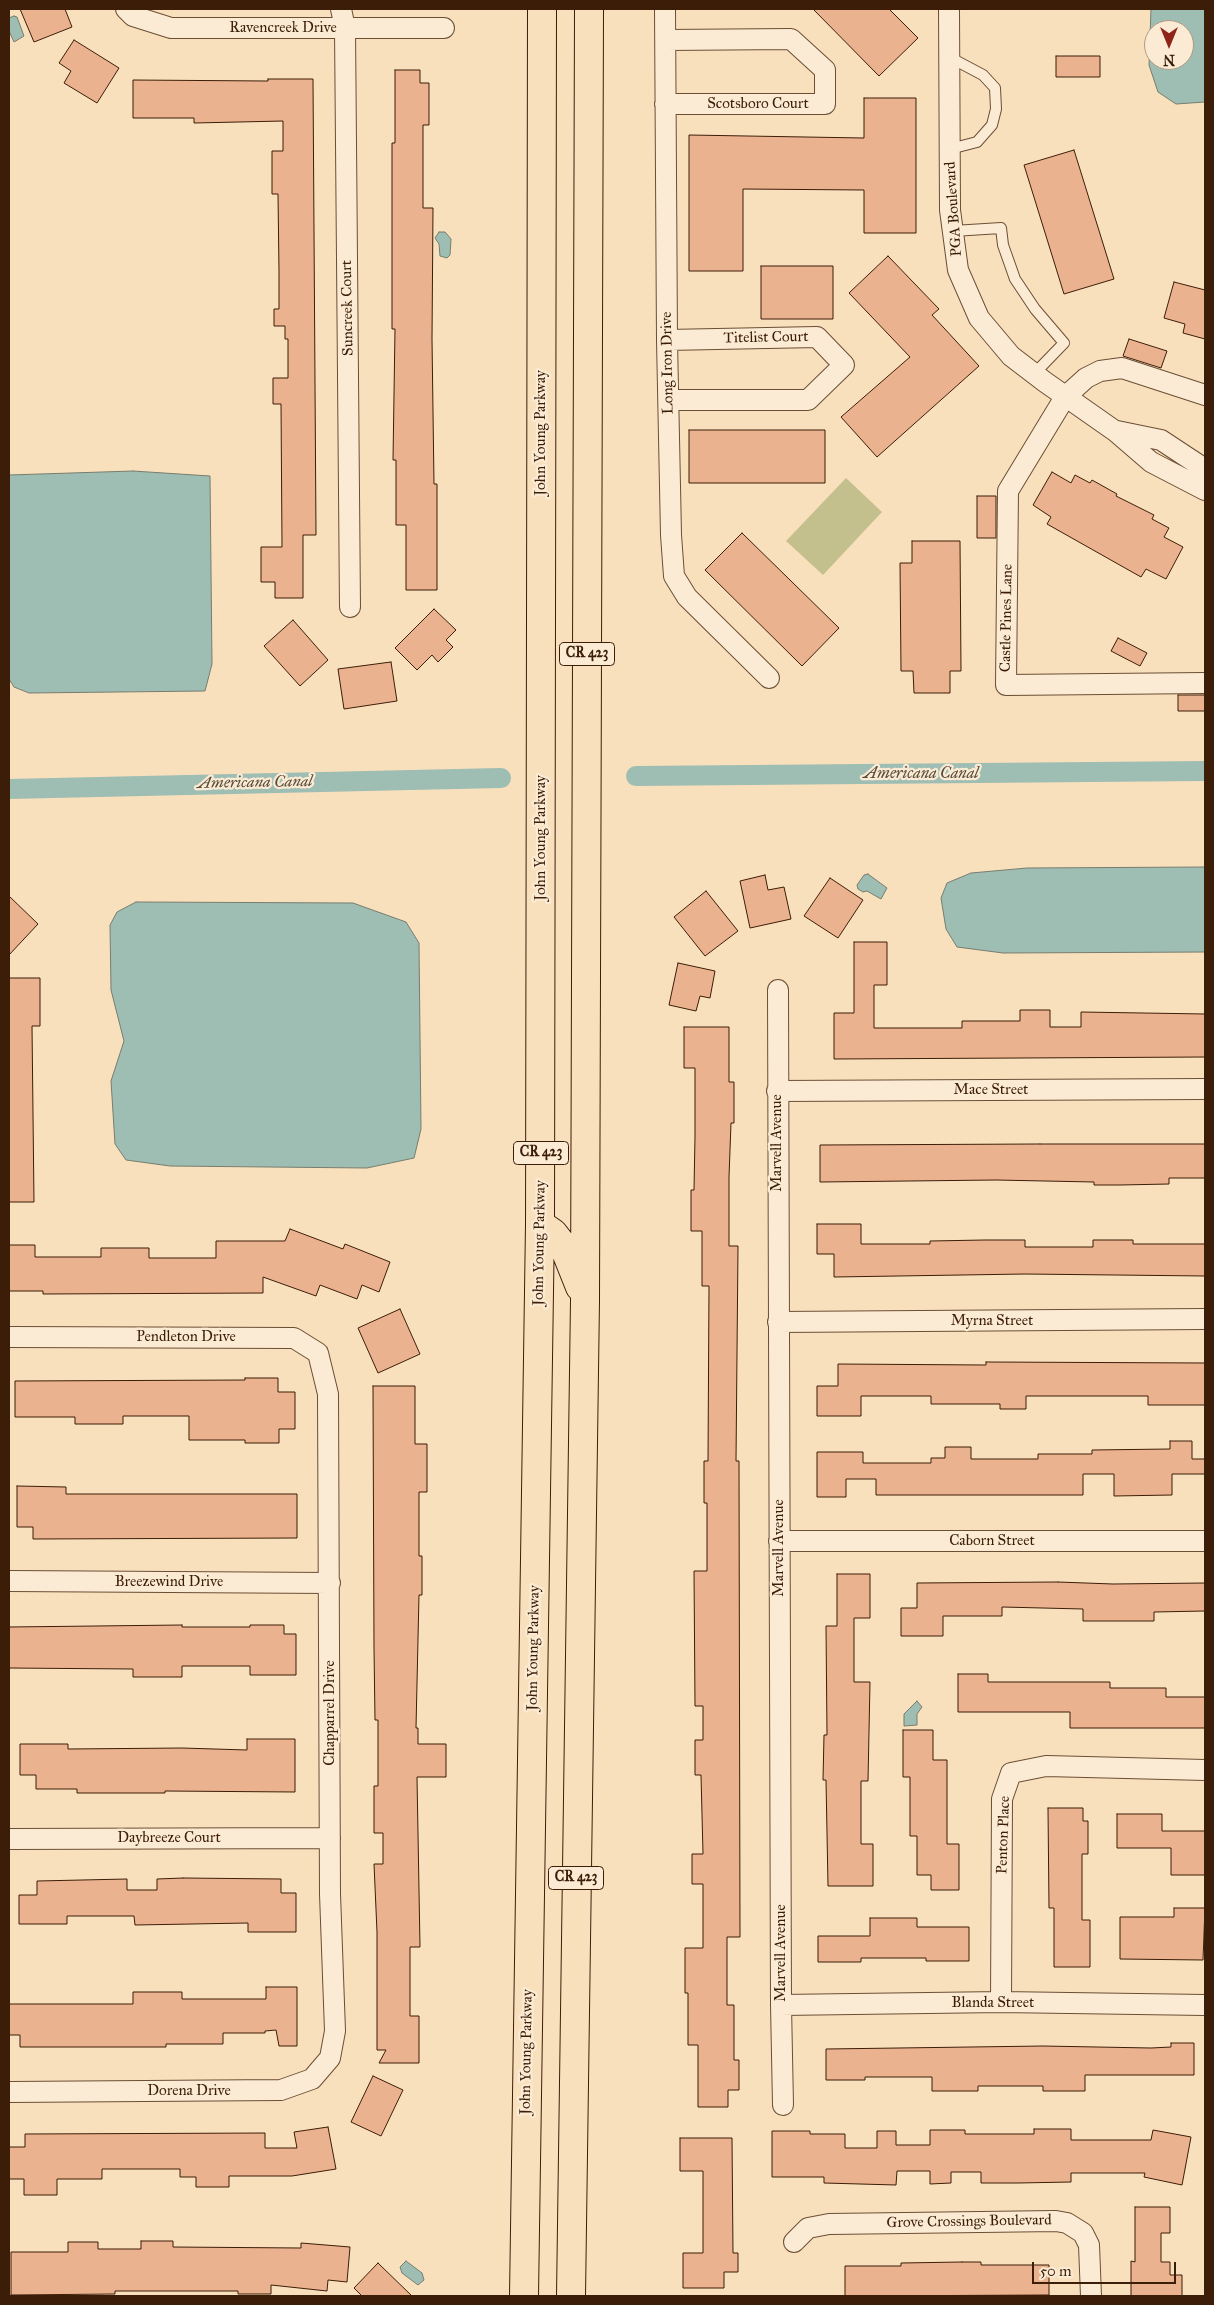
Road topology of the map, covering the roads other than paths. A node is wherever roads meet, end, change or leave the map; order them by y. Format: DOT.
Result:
graph roads {
  1 [pos="126,9"];
  2 [pos="542,9"];
  3 [pos="666,9"];
  4 [pos="949,9"];
  5 [pos="587,11"];
  6 [pos="343,18"];
  7 [pos="444,28"];
  8 [pos="666,40"];
  9 [pos="949,57"];
  10 [pos="666,104"];
  11 [pos="950,149"];
  12 [pos="953,231"];
  13 [pos="667,340"];
  14 [pos="1034,374"];
  15 [pos="1205,395"];
  16 [pos="1065,397"];
  17 [pos="669,400"];
  18 [pos="1115,431"];
  19 [pos="1205,469"];
  20 [pos="1205,490"];
  21 [pos="350,607"];
  22 [pos="769,678"];
  23 [pos="1205,683"];
  24 [pos="778,990"];
  25 [pos="1205,1089"];
  26 [pos="777,1091"];
  27 [pos="540,1224"];
  28 [pos="585,1300"];
  29 [pos="1205,1320"];
  30 [pos="778,1322"];
  31 [pos="9,1337"];
  32 [pos="328,1394"];
  33 [pos="1205,1540"];
  34 [pos="779,1541"];
  35 [pos="9,1581"];
  36 [pos="330,1584"];
  37 [pos="1205,1770"];
  38 [pos="330,1838"];
  39 [pos="9,1839"];
  40 [pos="1001,2002"];
  41 [pos="781,2005"];
  42 [pos="1205,2005"];
  43 [pos="335,2032"];
  44 [pos="9,2092"];
  45 [pos="783,2105"];
  46 [pos="794,2242"];
  47 [pos="524,2296"];
  48 [pos="571,2296"];
  49 [pos="1091,2296"];
  1 -- 6 [label="street, Ravencreek Drive"];
  2 -- 27 [label="highway, John Young Parkway / CR 423"];
  3 -- 8 [label="street, Long Iron Drive"];
  4 -- 9 [label="street, PGA Boulevard"];
  5 -- 28 [label="highway, CR 423"];
  6 -- 7 [label="street, Ravencreek Drive"];
  6 -- 21 [label="street, Suncreek Court"];
  8 -- 10 [label="street, Long Iron Drive"];
  8 -- 10 [label="street, Scotsboro Court"];
  9 -- 11 [label="street, PGA Boulevard"];
  9 -- 11 [label="lane"];
  10 -- 13 [label="street, Long Iron Drive"];
  11 -- 12 [label="street, PGA Boulevard"];
  12 -- 14 [label="street, PGA Boulevard"];
  12 -- 14 [label="lane"];
  13 -- 17 [label="street, Long Iron Drive"];
  13 -- 17 [label="street, Titelist Court"];
  14 -- 16 [label="street, PGA Boulevard"];
  15 -- 16 [label="street"];
  16 -- 18 [label="street, PGA Boulevard"];
  16 -- 23 [label="street, Castle Pines Lane"];
  17 -- 22 [label="street, Long Iron Drive"];
  18 -- 19 [label="street, PGA Boulevard"];
  18 -- 20 [label="street, PGA Boulevard"];
  24 -- 26 [label="street, Marvell Avenue"];
  25 -- 26 [label="street, Mace Street"];
  26 -- 30 [label="street, Marvell Avenue"];
  27 -- 28 [label="highway"];
  27 -- 47 [label="highway, John Young Parkway / CR 423"];
  28 -- 48 [label="highway, CR 423"];
  29 -- 30 [label="street, Myrna Street"];
  30 -- 34 [label="street, Marvell Avenue"];
  31 -- 32 [label="street, Pendleton Drive"];
  32 -- 36 [label="street, Chapparrel Drive"];
  33 -- 34 [label="street, Caborn Street"];
  34 -- 41 [label="street, Marvell Avenue"];
  35 -- 36 [label="street, Breezewind Drive"];
  36 -- 38 [label="street, Chapparrel Drive"];
  37 -- 40 [label="street, Penton Place"];
  38 -- 39 [label="street, Daybreeze Court"];
  38 -- 43 [label="street, Chapparrel Drive"];
  40 -- 41 [label="street, Blanda Street"];
  40 -- 42 [label="street, Blanda Street"];
  41 -- 45 [label="street, Marvell Avenue"];
  43 -- 44 [label="street, Dorena Drive"];
  46 -- 49 [label="street, Grove Crossings Boulevard"];
}
